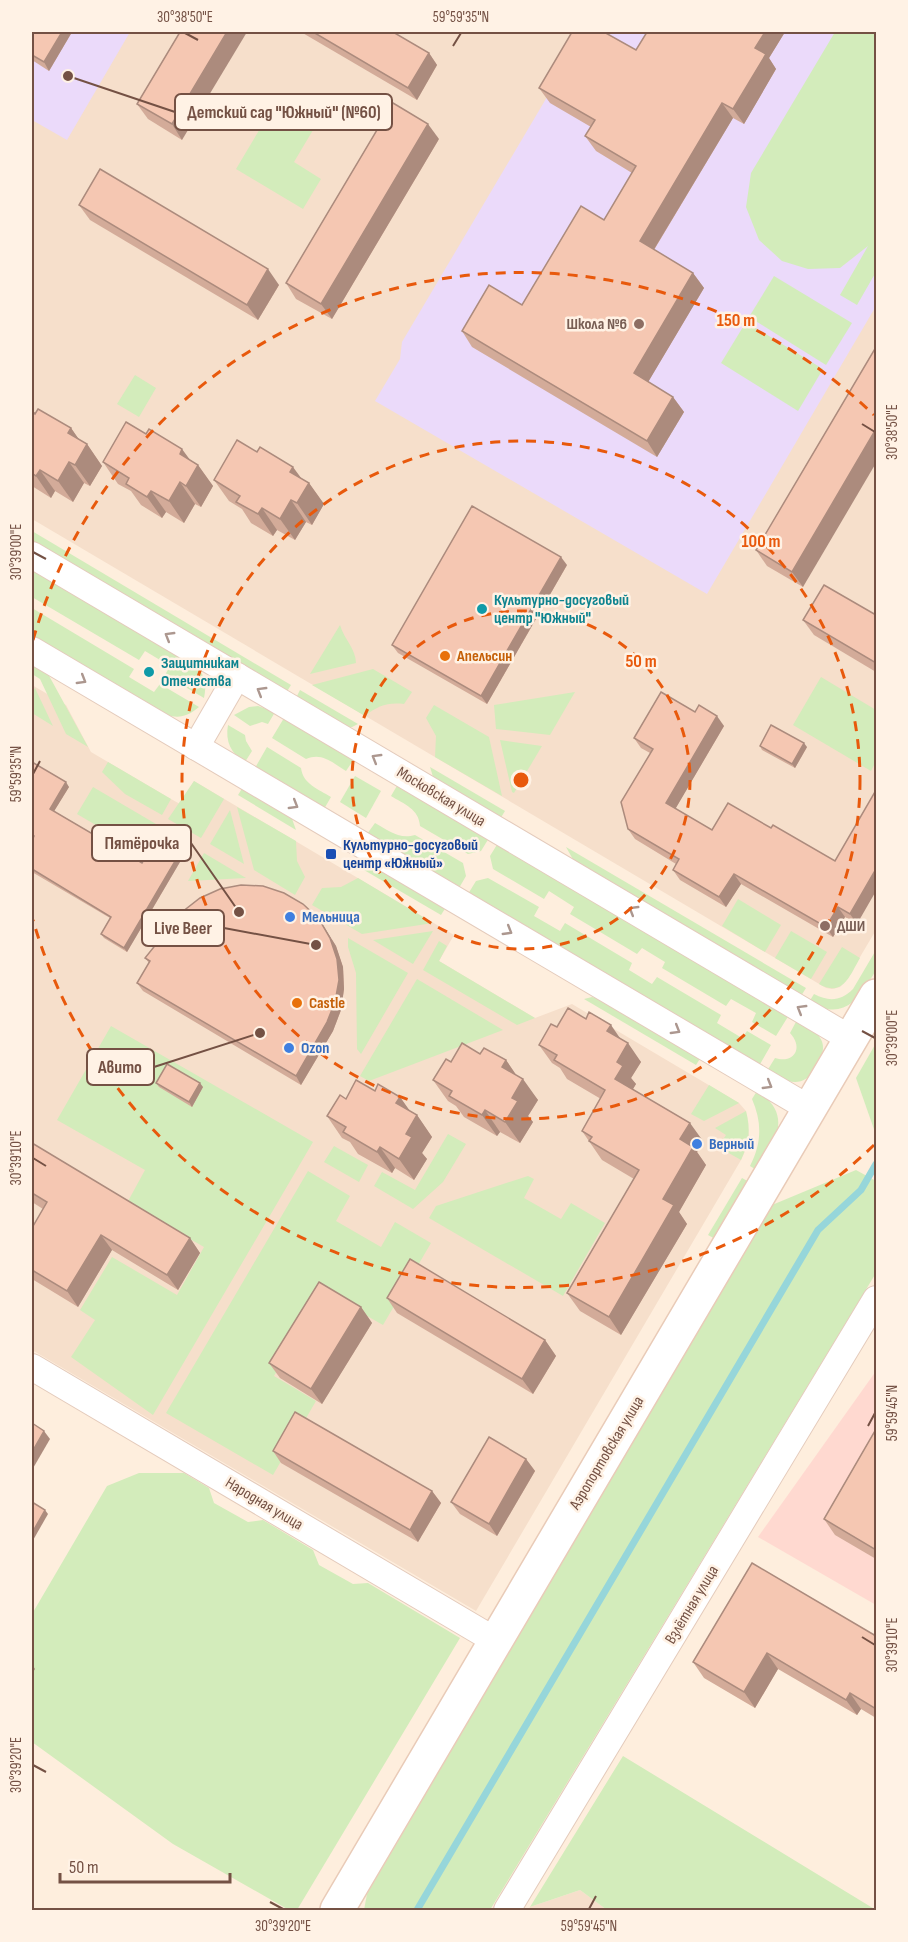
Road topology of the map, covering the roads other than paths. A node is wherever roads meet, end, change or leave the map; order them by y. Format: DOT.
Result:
graph roads {
  1 [pos="32,555"];
  2 [pos="32,650"];
  3 [pos="237,676"];
  4 [pos="196,747"];
  5 [pos="876,996"];
  6 [pos="851,1039"];
  7 [pos="810,1109"];
  8 [pos="876,1299"];
  9 [pos="32,1367"];
  10 [pos="496,1641"];
  11 [pos="337,1911"];
  12 [pos="507,1911"];
  3 -- 1 [label="street, Московская улица, one-way"];
  2 -- 4 [label="street, one-way"];
  3 -- 4 [label="street"];
  6 -- 3 [label="street, Московская улица, one-way"];
  4 -- 7 [label="street, one-way"];
  5 -- 6 [label="street, Аэропортовская улица"];
  6 -- 7 [label="street, Аэропортовская улица"];
  7 -- 10 [label="street, Аэропортовская улица"];
  8 -- 12 [label="street, Взлётная улица"];
  9 -- 10 [label="street, Народная улица"];
  10 -- 11 [label="street, Аэропортовская улица"];
}
